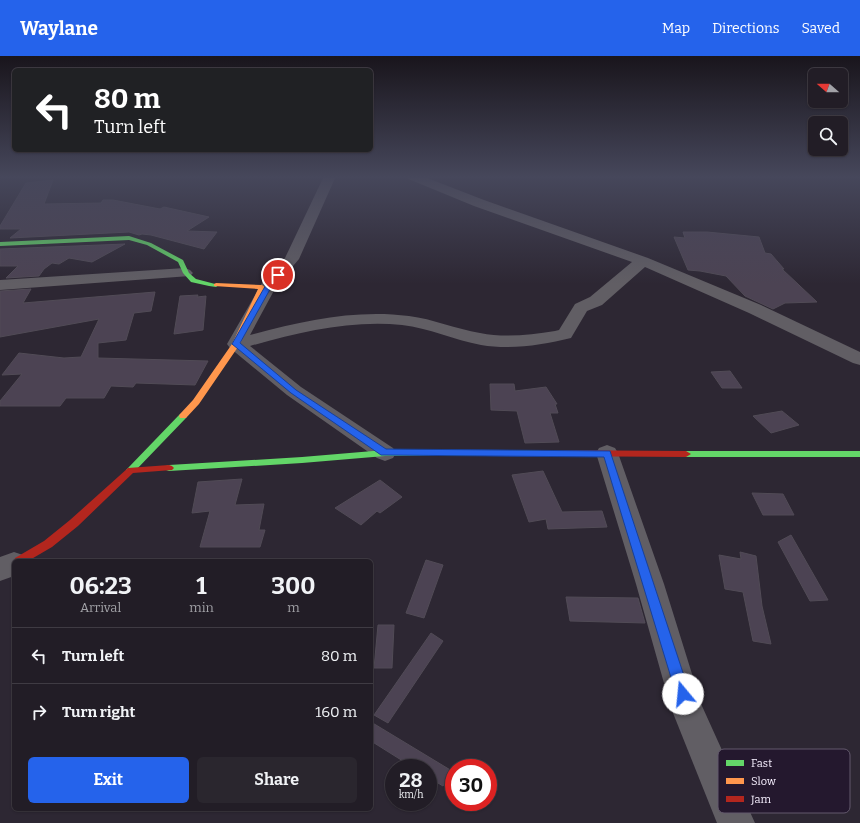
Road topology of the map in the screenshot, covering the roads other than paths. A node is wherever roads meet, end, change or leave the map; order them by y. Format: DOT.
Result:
graph roads {
  1 [pos="314,212"];
  2 [pos="504,212"];
  3 [pos="0,244"];
  4 [pos="643,261"];
  5 [pos="185,273"];
  6 [pos="0,286"];
  7 [pos="236,344"];
  8 [pos="860,359"];
  9 [pos="385,453"];
  10 [pos="607,453"];
  11 [pos="860,454"];
  12 [pos="131,470"];
  13 [pos="22,559"];
  14 [pos="12,564"];
  15 [pos="0,570"];
  16 [pos="718,781"];
  17 [pos="732,813"];
  18 [pos="736,823"];
  1 -- 7 [label="street"];
  2 -- 4 [label="street"];
  3 -- 5 [label="street"];
  4 -- 7 [label="street"];
  4 -- 8 [label="street"];
  5 -- 6 [label="street"];
  5 -- 7 [label="street"];
  7 -- 9 [label="street"];
  7 -- 12 [label="street"];
  9 -- 10 [label="street"];
  9 -- 12 [label="street"];
  10 -- 11 [label="street"];
  10 -- 16 [label="street"];
  12 -- 13 [label="street"];
  14 -- 15 [label="street"];
  17 -- 18 [label="street"];
}
